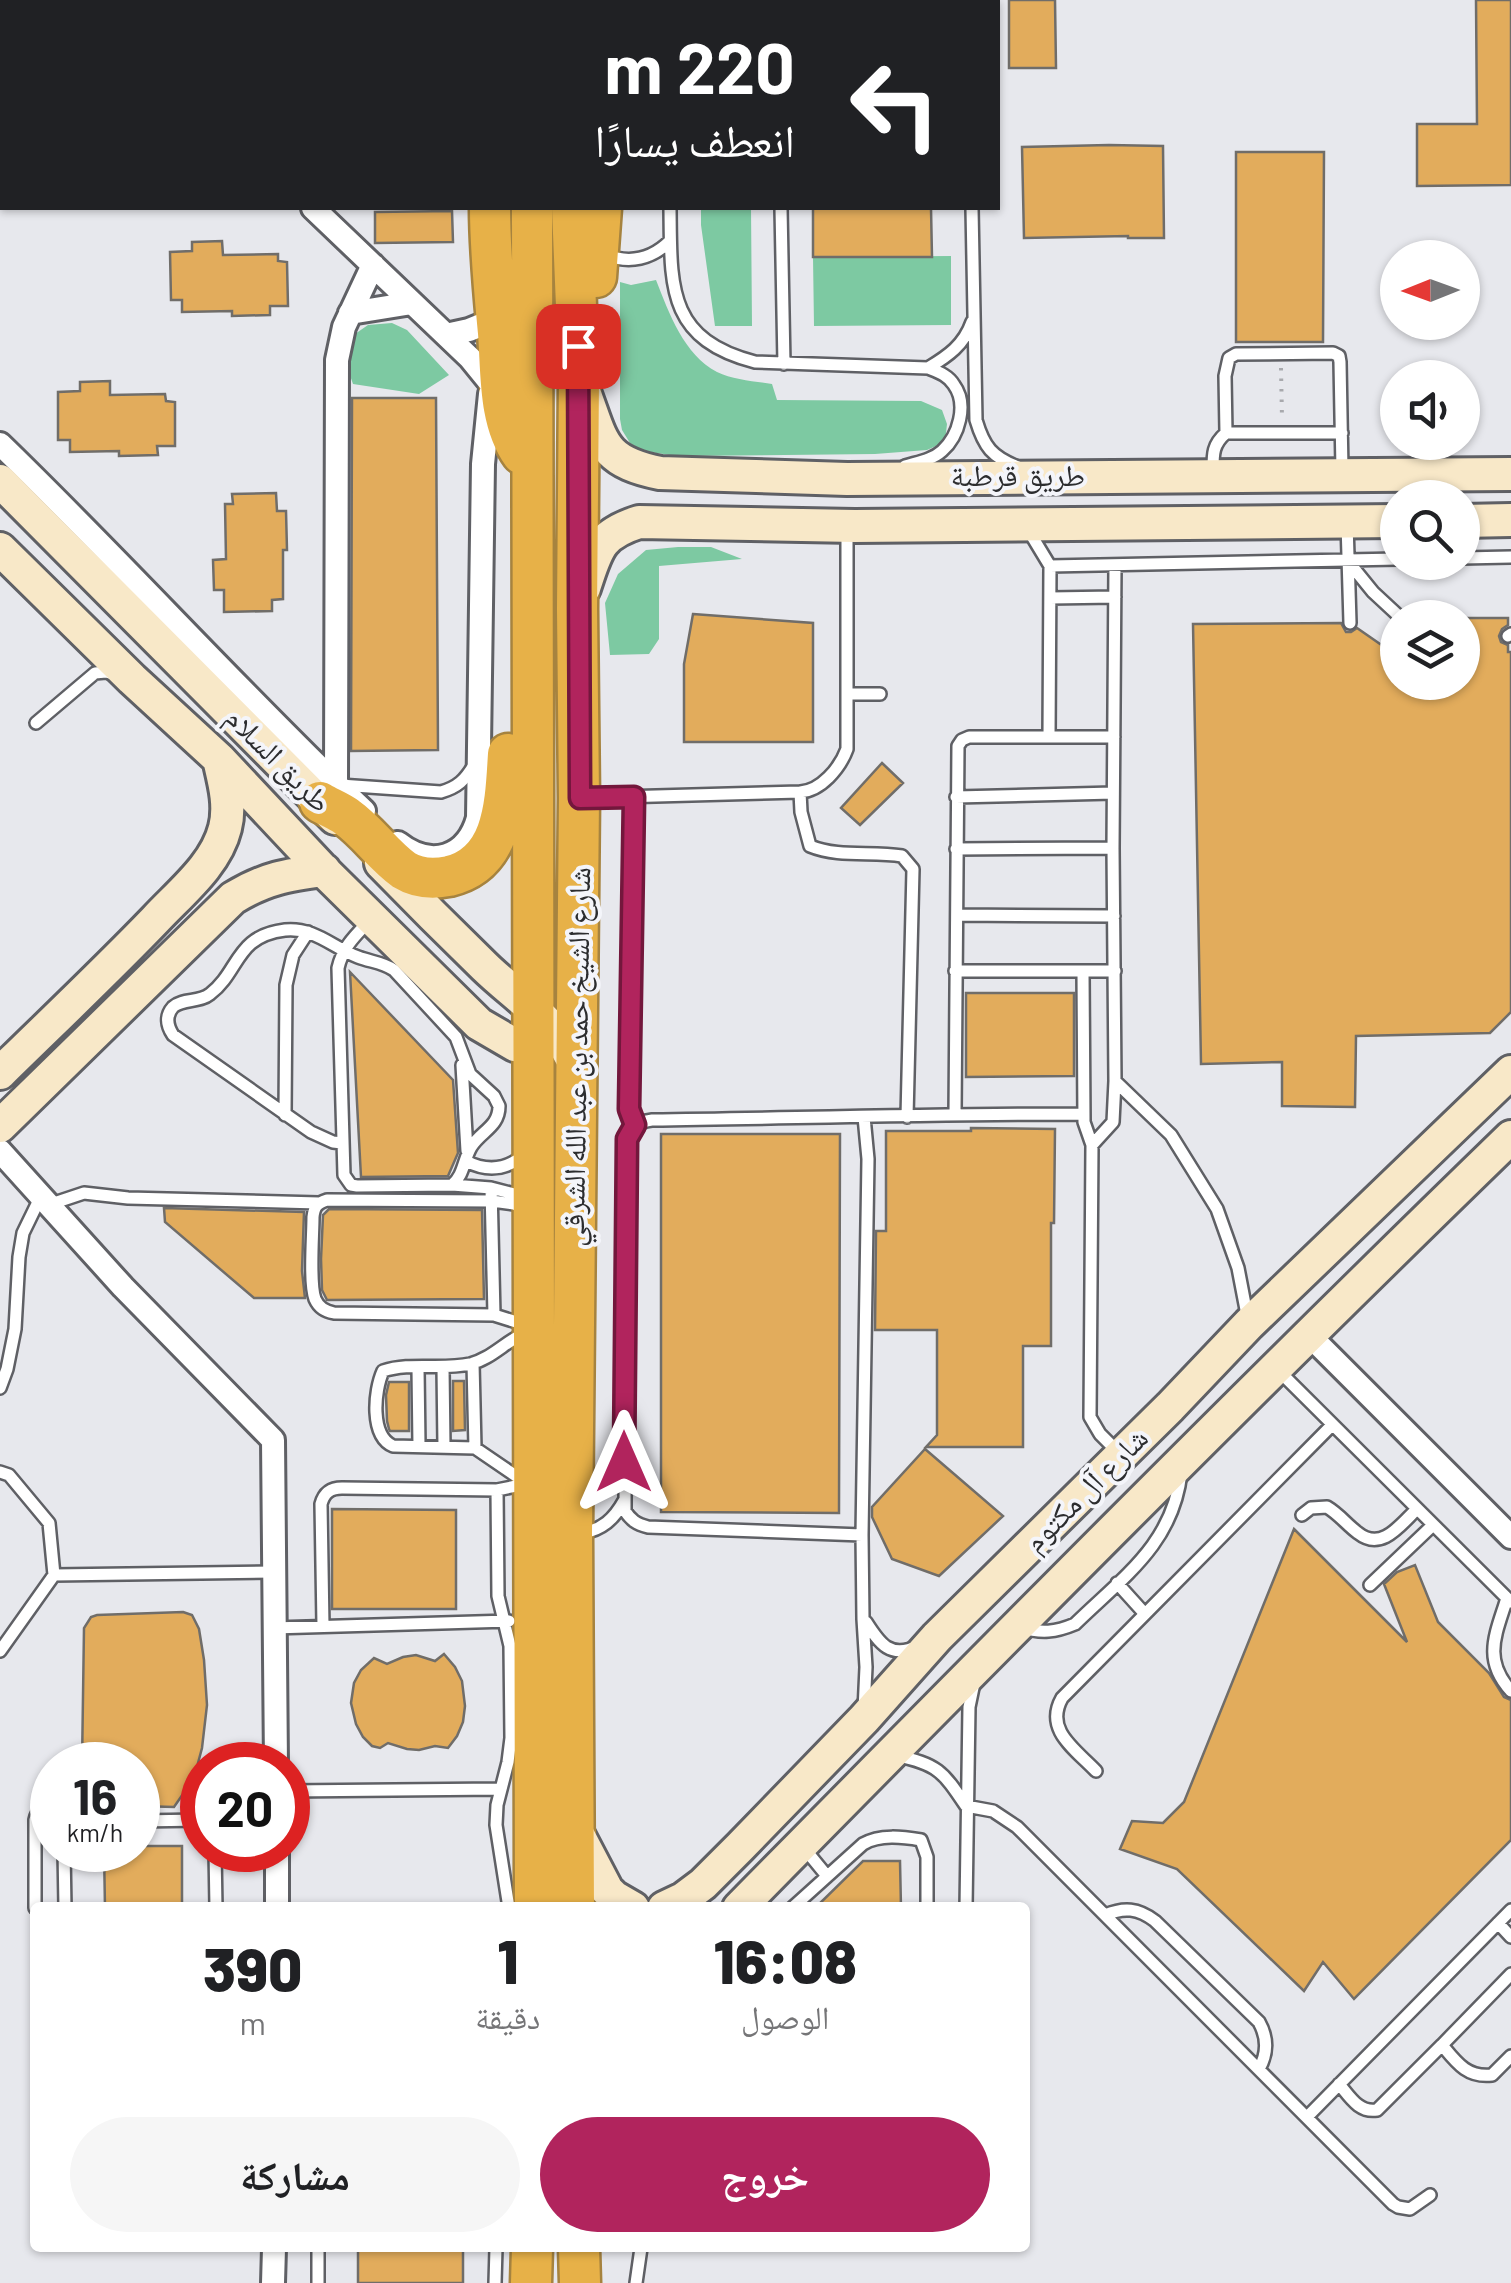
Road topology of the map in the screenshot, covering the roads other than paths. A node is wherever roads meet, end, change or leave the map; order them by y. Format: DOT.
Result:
graph roads {
  1 [pos="314,210"];
  2 [pos="490,210"];
  3 [pos="532,210"];
  4 [pos="572,210"];
  5 [pos="601,210"];
  6 [pos="670,210"];
  7 [pos="780,210"];
  8 [pos="972,210"];
  9 [pos="670,241"];
  10 [pos="600,252"];
  11 [pos="373,265"];
  12 [pos="412,303"];
  13 [pos="350,313"];
  14 [pos="973,318"];
  15 [pos="496,320"];
  16 [pos="446,335"];
  17 [pos="784,364"];
  18 [pos="928,368"];
  19 [pos="579,380"];
  20 [pos="497,392"];
  21 [pos="1226,433"];
  22 [pos="1342,433"];
  23 [pos="0,444"];
  24 [pos="533,468"];
  25 [pos="1342,474"];
  26 [pos="1511,474"];
  27 [pos="9,475"];
  28 [pos="1077,476"];
  29 [pos="1213,476"];
  30 [pos="852,478"];
  31 [pos="1480,520"];
  32 [pos="1511,520"];
  33 [pos="1380,521"];
  34 [pos="1347,522"];
  35 [pos="1024,524"];
  36 [pos="847,526"];
  37 [pos="533,532"];
  38 [pos="0,549"];
  39 [pos="1511,557"];
  40 [pos="1480,558"];
  41 [pos="1347,560"];
  42 [pos="1380,560"];
  43 [pos="1115,565"];
  44 [pos="1050,566"];
  45 [pos="1115,597"];
  46 [pos="1050,598"];
  47 [pos="1382,600"];
  48 [pos="534,601"];
  49 [pos="577,608"];
  50 [pos="1350,623"];
  51 [pos="132,679"];
  52 [pos="847,694"];
  53 [pos="880,694"];
  54 [pos="36,724"];
  55 [pos="1049,737"];
  56 [pos="1114,738"];
  57 [pos="479,756"];
  58 [pos="219,759"];
  59 [pos="800,792"];
  60 [pos="1114,793"];
  61 [pos="328,794"];
  62 [pos="634,797"];
  63 [pos="956,797"];
  64 [pos="580,798"];
  65 [pos="1113,848"];
  66 [pos="956,849"];
  67 [pos="324,870"];
  68 [pos="957,915"];
  69 [pos="1114,916"];
  70 [pos="372,918"];
  71 [pos="308,932"];
  72 [pos="344,950"];
  73 [pos="578,965"];
  74 [pos="955,971"];
  75 [pos="1114,971"];
  76 [pos="1083,972"];
  77 [pos="88,988"];
  78 [pos="105,1022"];
  79 [pos="556,1034"];
  80 [pos="460,1044"];
  81 [pos="1511,1072"];
  82 [pos="0,1073"];
  83 [pos="1115,1081"];
  84 [pos="533,1095"];
  85 [pos="955,1114"];
  86 [pos="1084,1114"];
  87 [pos="285,1115"];
  88 [pos="1511,1116"];
  89 [pos="864,1117"];
  90 [pos="907,1117"];
  91 [pos="635,1125"];
  92 [pos="0,1126"];
  93 [pos="1511,1137"];
  94 [pos="532,1142"];
  95 [pos="342,1143"];
  96 [pos="1092,1145"];
  97 [pos="0,1151"];
  98 [pos="467,1158"];
  99 [pos="452,1186"];
  100 [pos="492,1194"];
  101 [pos="45,1200"];
  102 [pos="319,1202"];
  103 [pos="533,1206"];
  104 [pos="1378,1265"];
  105 [pos="494,1315"];
  106 [pos="1249,1324"];
  107 [pos="534,1330"];
  108 [pos="1310,1335"];
  109 [pos="474,1363"];
  110 [pos="418,1368"];
  111 [pos="443,1368"];
  112 [pos="1276,1368"];
  113 [pos="0,1388"];
  114 [pos="574,1412"];
  115 [pos="1332,1425"];
  116 [pos="418,1446"];
  117 [pos="444,1447"];
  118 [pos="474,1448"];
  119 [pos="1121,1455"];
  120 [pos="1182,1463"];
  121 [pos="0,1472"];
  122 [pos="516,1485"];
  123 [pos="624,1501"];
  124 [pos="1417,1509"];
  125 [pos="1302,1514"];
  126 [pos="1433,1525"];
  127 [pos="572,1533"];
  128 [pos="862,1535"];
  129 [pos="1511,1536"];
  130 [pos="274,1572"];
  131 [pos="54,1575"];
  132 [pos="1117,1583"];
  133 [pos="1370,1584"];
  134 [pos="1509,1600"];
  135 [pos="1145,1614"];
  136 [pos="863,1619"];
  137 [pos="520,1620"];
  138 [pos="324,1626"];
  139 [pos="1016,1626"];
  140 [pos="273,1628"];
  141 [pos="937,1637"];
  142 [pos="0,1651"];
  143 [pos="979,1664"];
  144 [pos="1511,1691"];
  145 [pos="864,1719"];
  146 [pos="275,1742"];
  147 [pos="891,1754"];
  148 [pos="1096,1771"];
  149 [pos="500,1789"];
  150 [pos="310,1791"];
  151 [pos="966,1806"];
  152 [pos="573,1825"];
  153 [pos="801,1845"];
  154 [pos="740,1847"];
  155 [pos="35,1872"];
  156 [pos="64,1872"];
  157 [pos="215,1872"];
  158 [pos="276,1872"];
  159 [pos="827,1876"];
  160 [pos="747,1899"];
  161 [pos="35,1902"];
  162 [pos="65,1902"];
  163 [pos="216,1902"];
  164 [pos="277,1902"];
  165 [pos="509,1902"];
  166 [pos="535,1902"];
  167 [pos="574,1902"];
  168 [pos="623,1902"];
  169 [pos="674,1902"];
  170 [pos="799,1902"];
  171 [pos="926,1902"];
  172 [pos="966,1902"];
  173 [pos="1511,1910"];
  174 [pos="1104,1914"];
  175 [pos="1498,1923"];
  176 [pos="1511,1936"];
  177 [pos="1511,1974"];
  178 [pos="1442,2045"];
  179 [pos="1511,2056"];
  180 [pos="1259,2069"];
  181 [pos="1339,2084"];
  182 [pos="1307,2118"];
  183 [pos="1430,2195"];
  184 [pos="274,2252"];
  185 [pos="318,2252"];
  186 [pos="496,2252"];
  187 [pos="532,2252"];
  188 [pos="579,2252"];
  189 [pos="640,2252"];
  190 [pos="273,2283"];
  191 [pos="318,2283"];
  192 [pos="495,2283"];
  193 [pos="531,2283"];
  194 [pos="580,2283"];
  195 [pos="636,2283"];
  1 -- 11 [label="street"];
  2 -- 15 [label="highway"];
  3 -- 24 [label="highway, شارع الشيخ حمد بن عبد الله الشرقي"];
  4 -- 19 [label="highway, شارع الشيخ حمد بن عبد الله الشرقي"];
  5 -- 10 [label="highway"];
  6 -- 9 [label="lane"];
  7 -- 17 [label="lane"];
  8 -- 14 [label="lane"];
  9 -- 10 [label="lane"];
  9 -- 17 [label="lane"];
  10 -- 19 [label="highway"];
  11 -- 12 [label="street"];
  11 -- 13 [label="street"];
  12 -- 13 [label="street"];
  12 -- 16 [label="street"];
  13 -- 61 [label="street"];
  14 -- 18 [label="lane"];
  14 -- 28 [label="lane"];
  15 -- 16 [label="street"];
  15 -- 20 [label="highway"];
  16 -- 20 [label="street"];
  17 -- 18 [label="lane"];
  18 -- 30 [label="lane"];
  19 -- 30 [label="main road, طريق قرطبة"];
  19 -- 49 [label="highway, شارع الشيخ حمد بن عبد الله الشرقي"];
  20 -- 24 [label="highway"];
  20 -- 57 [label="street"];
  21 -- 22 [label="lane"];
  21 -- 22 [label="lane"];
  21 -- 29 [label="lane"];
  22 -- 25 [label="lane"];
  23 -- 27 [label="street"];
  24 -- 37 [label="highway, شارع الشيخ حمد بن عبد الله الشرقي"];
  25 -- 26 [label="main road, طريق قرطبة"];
  25 -- 29 [label="main road, طريق قرطبة"];
  27 -- 61 [label="main road, طريق السلام"];
  28 -- 29 [label="main road, طريق قرطبة"];
  28 -- 30 [label="main road, طريق قرطبة"];
  30 -- 36 [label="main road"];
  31 -- 32 [label="main road"];
  33 -- 34 [label="main road, طريق قرطبة"];
  34 -- 35 [label="main road, طريق قرطبة"];
  34 -- 41 [label="lane"];
  35 -- 36 [label="main road, طريق قرطبة"];
  35 -- 44 [label="lane"];
  36 -- 49 [label="main road, طريق قرطبة"];
  36 -- 52 [label="lane"];
  37 -- 48 [label="highway, شارع الشيخ حمد بن عبد الله الشرقي"];
  37 -- 61 [label="highway"];
  38 -- 51 [label="main road, طريق السلام"];
  39 -- 40 [label="lane"];
  41 -- 42 [label="lane"];
  41 -- 43 [label="lane"];
  41 -- 47 [label="lane"];
  41 -- 50 [label="lane"];
  43 -- 44 [label="lane"];
  43 -- 45 [label="lane"];
  44 -- 46 [label="lane"];
  45 -- 46 [label="lane"];
  45 -- 56 [label="lane"];
  46 -- 55 [label="lane"];
  48 -- 73 [label="highway"];
  48 -- 79 [label="highway, شارع الشيخ حمد بن عبد الله الشرقي"];
  49 -- 64 [label="highway, شارع الشيخ حمد بن عبد الله الشرقي"];
  51 -- 54 [label="lane"];
  51 -- 58 [label="main road, طريق السلام"];
  52 -- 53 [label="lane"];
  52 -- 59 [label="lane"];
  55 -- 56 [label="lane"];
  55 -- 63 [label="lane"];
  56 -- 60 [label="lane"];
  57 -- 61 [label="lane"];
  57 -- 61 [label="street"];
  58 -- 67 [label="main road, طريق السلام"];
  58 -- 77 [label="main road"];
  59 -- 62 [label="lane"];
  59 -- 90 [label="lane"];
  60 -- 63 [label="lane"];
  60 -- 65 [label="lane"];
  61 -- 79 [label="main road, طريق السلام"];
  62 -- 64 [label="lane"];
  62 -- 91 [label="lane"];
  63 -- 66 [label="lane"];
  64 -- 73 [label="highway, شارع الشيخ حمد بن عبد الله الشرقي"];
  65 -- 66 [label="lane"];
  65 -- 69 [label="lane"];
  66 -- 68 [label="lane"];
  67 -- 70 [label="main road, طريق السلام"];
  67 -- 78 [label="main road"];
  68 -- 69 [label="lane"];
  68 -- 74 [label="lane"];
  69 -- 75 [label="lane"];
  70 -- 72 [label="lane"];
  70 -- 79 [label="main road, طريق السلام"];
  71 -- 72 [label="lane"];
  71 -- 87 [label="lane"];
  71 -- 87 [label="lane"];
  72 -- 80 [label="lane"];
  72 -- 95 [label="lane"];
  73 -- 79 [label="highway, شارع الشيخ حمد بن عبد الله الشرقي"];
  74 -- 76 [label="lane"];
  74 -- 85 [label="lane"];
  75 -- 76 [label="lane"];
  75 -- 83 [label="lane"];
  76 -- 86 [label="lane"];
  77 -- 78 [label="main road"];
  77 -- 82 [label="main road"];
  78 -- 92 [label="main road"];
  79 -- 84 [label="highway, شارع الشيخ حمد بن عبد الله الشرقي"];
  79 -- 114 [label="highway, شارع الشيخ حمد بن عبد الله الشرقي"];
  80 -- 98 [label="lane"];
  80 -- 98 [label="lane"];
  81 -- 106 [label="main road, شارع آل مكتوم"];
  83 -- 96 [label="lane"];
  83 -- 106 [label="lane"];
  84 -- 94 [label="highway, شارع الشيخ حمد بن عبد الله الشرقي"];
  84 -- 114 [label="highway"];
  85 -- 86 [label="lane"];
  85 -- 90 [label="lane"];
  86 -- 96 [label="lane"];
  87 -- 95 [label="lane"];
  88 -- 104 [label="main road"];
  89 -- 90 [label="lane"];
  89 -- 91 [label="lane"];
  89 -- 128 [label="lane"];
  91 -- 123 [label="lane"];
  93 -- 104 [label="main road, شارع آل مكتوم"];
  94 -- 98 [label="lane"];
  94 -- 103 [label="highway, شارع الشيخ حمد بن عبد الله الشرقي"];
  95 -- 99 [label="lane"];
  96 -- 119 [label="lane"];
  97 -- 101 [label="street"];
  98 -- 99 [label="lane"];
  99 -- 100 [label="lane"];
  100 -- 102 [label="lane"];
  100 -- 103 [label="lane"];
  100 -- 105 [label="lane"];
  101 -- 102 [label="lane"];
  101 -- 113 [label="lane"];
  101 -- 130 [label="street"];
  102 -- 105 [label="lane"];
  103 -- 107 [label="highway, شارع الشيخ حمد بن عبد الله الشرقي"];
  104 -- 108 [label="main road, شارع آل مكتوم"];
  105 -- 107 [label="lane"];
  106 -- 119 [label="main road, شارع آل مكتوم"];
  107 -- 109 [label="lane"];
  107 -- 122 [label="highway, شارع الشيخ حمد بن عبد الله الشرقي"];
  108 -- 112 [label="main road, شارع آل مكتوم"];
  108 -- 129 [label="street"];
  109 -- 111 [label="lane"];
  109 -- 118 [label="lane"];
  110 -- 111 [label="lane"];
  110 -- 116 [label="lane"];
  110 -- 116 [label="lane"];
  111 -- 117 [label="lane"];
  112 -- 115 [label="lane"];
  112 -- 120 [label="main road, شارع آل مكتوم"];
  114 -- 127 [label="highway, شارع الشيخ حمد بن عبد الله الشرقي"];
  115 -- 124 [label="lane"];
  115 -- 135 [label="lane"];
  116 -- 117 [label="lane"];
  117 -- 118 [label="lane"];
  118 -- 122 [label="lane"];
  119 -- 141 [label="main road, شارع آل مكتوم"];
  120 -- 132 [label="lane"];
  120 -- 139 [label="main road, شارع آل مكتوم"];
  121 -- 131 [label="lane"];
  122 -- 137 [label="highway, شارع الشيخ حمد بن عبد الله الشرقي"];
  122 -- 138 [label="lane"];
  123 -- 127 [label="lane"];
  123 -- 128 [label="lane"];
  124 -- 125 [label="lane"];
  124 -- 126 [label="lane"];
  126 -- 133 [label="lane"];
  126 -- 134 [label="lane"];
  127 -- 152 [label="highway, شارع الشيخ حمد بن عبد الله الشرقي"];
  128 -- 136 [label="lane"];
  130 -- 131 [label="lane"];
  130 -- 140 [label="street"];
  131 -- 142 [label="lane"];
  132 -- 135 [label="lane"];
  132 -- 139 [label="lane"];
  134 -- 144 [label="lane"];
  135 -- 148 [label="lane"];
  136 -- 141 [label="lane"];
  136 -- 145 [label="lane"];
  137 -- 138 [label="lane"];
  137 -- 149 [label="lane"];
  137 -- 166 [label="highway, شارع الشيخ حمد بن عبد الله الشرقي"];
  138 -- 140 [label="lane"];
  139 -- 143 [label="main road, شارع آل مكتوم"];
  140 -- 146 [label="street"];
  141 -- 145 [label="main road, شارع آل مكتوم"];
  143 -- 147 [label="main road, شارع آل مكتوم"];
  143 -- 151 [label="lane"];
  145 -- 154 [label="main road, شارع آل مكتوم"];
  147 -- 151 [label="lane"];
  147 -- 153 [label="main road, شارع آل مكتوم"];
  149 -- 150 [label="lane"];
  149 -- 165 [label="lane"];
  151 -- 172 [label="lane"];
  151 -- 174 [label="lane"];
  152 -- 167 [label="highway, شارع الشيخ حمد بن عبد الله الشرقي"];
  152 -- 168 [label="main road"];
  153 -- 159 [label="lane"];
  153 -- 160 [label="main road, شارع آل مكتوم"];
  154 -- 160 [label="main road"];
  154 -- 169 [label="main road, شارع آل مكتوم"];
  155 -- 161 [label="lane"];
  156 -- 162 [label="lane"];
  157 -- 163 [label="lane"];
  158 -- 164 [label="street"];
  159 -- 170 [label="lane"];
  159 -- 171 [label="lane"];
  173 -- 175 [label="lane"];
  174 -- 180 [label="lane"];
  174 -- 180 [label="lane"];
  175 -- 176 [label="lane"];
  175 -- 181 [label="lane"];
  177 -- 178 [label="lane"];
  178 -- 179 [label="lane"];
  178 -- 181 [label="lane"];
  180 -- 182 [label="lane"];
  181 -- 182 [label="lane"];
  182 -- 183 [label="lane"];
  184 -- 190 [label="street"];
  185 -- 191 [label="lane"];
  186 -- 192 [label="lane"];
  187 -- 193 [label="highway"];
  188 -- 194 [label="highway"];
  189 -- 195 [label="lane"];
}
